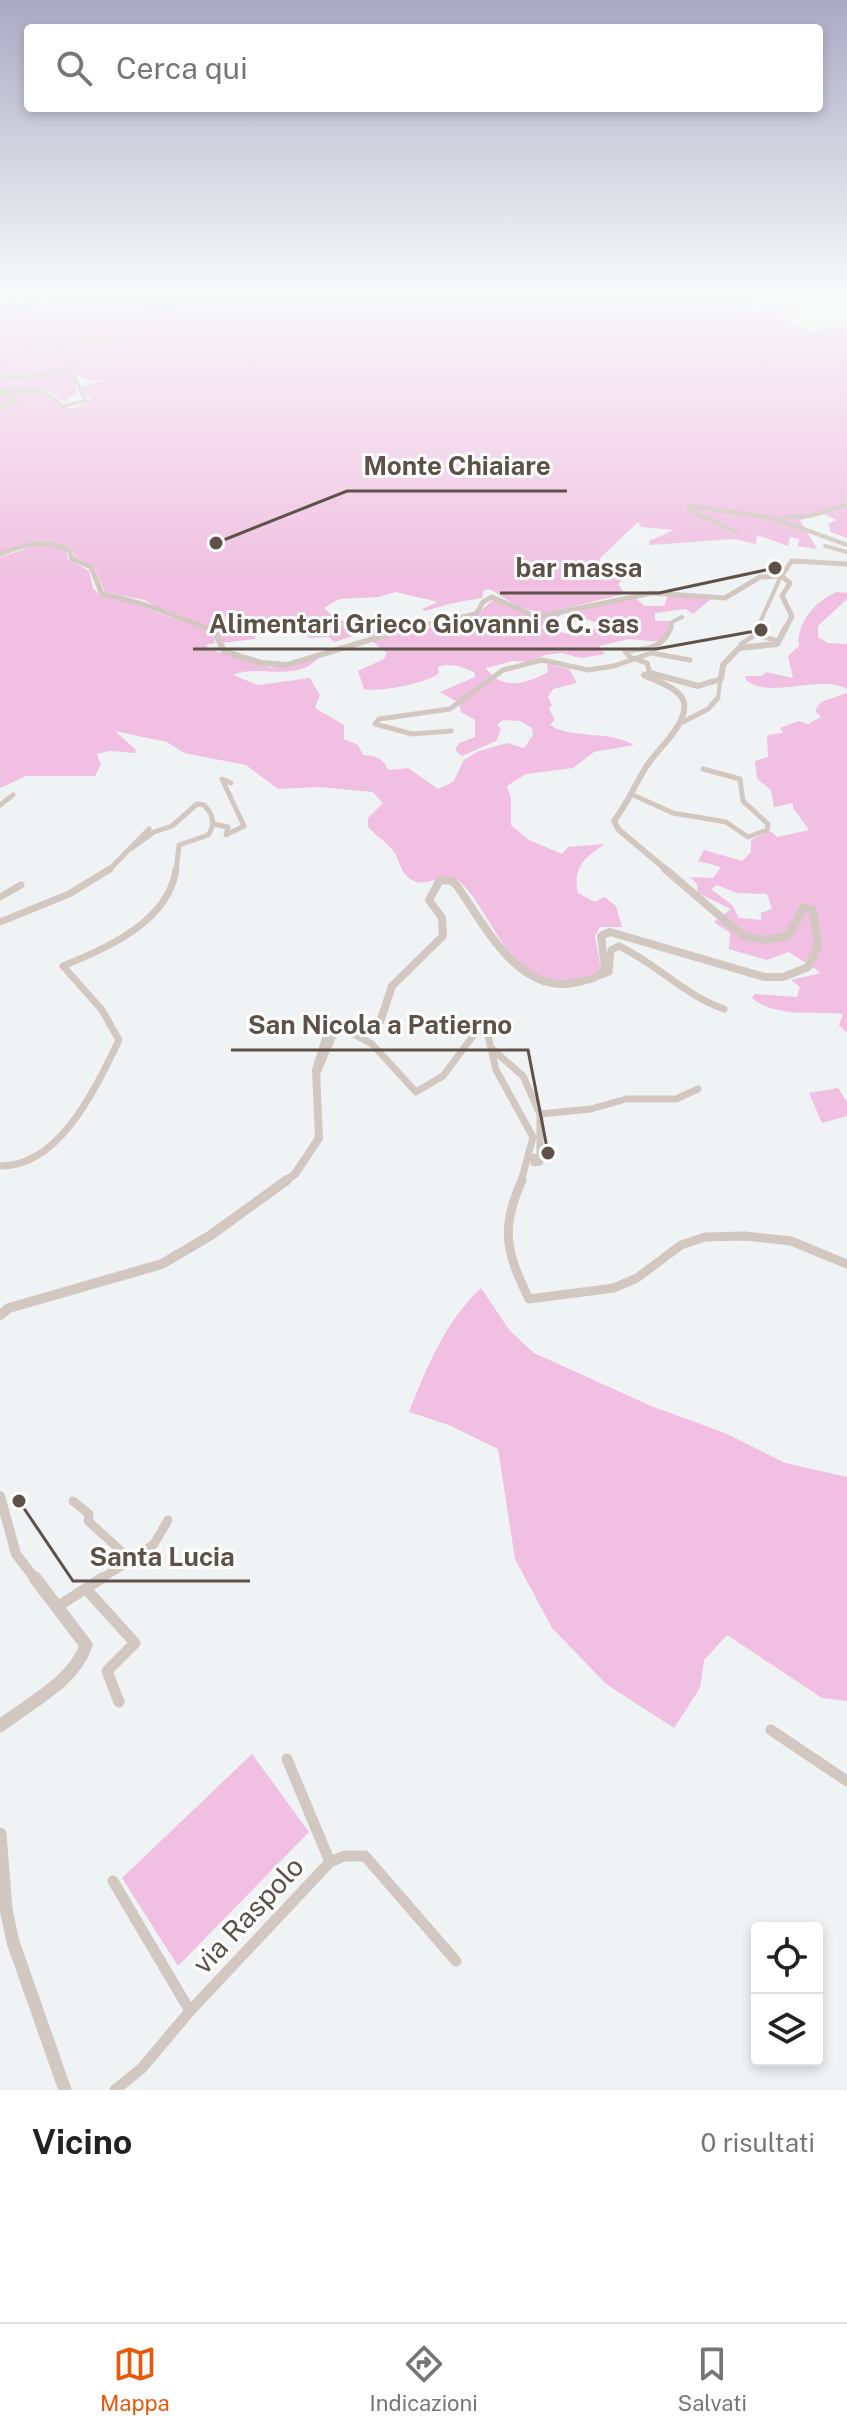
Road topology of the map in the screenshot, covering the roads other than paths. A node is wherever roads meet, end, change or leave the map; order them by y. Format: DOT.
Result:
graph roads {
  1 [pos="2,390"];
  2 [pos="24,391"];
  3 [pos="82,391"];
  4 [pos="0,406"];
  5 [pos="847,505"];
  6 [pos="760,515"];
  7 [pos="738,533"];
  8 [pos="845,544"];
  9 [pos="825,546"];
  10 [pos="847,552"];
  11 [pos="0,554"];
  12 [pos="847,564"];
  13 [pos="781,576"];
  14 [pos="682,617"];
  15 [pos="755,635"];
  16 [pos="779,641"];
  17 [pos="741,644"];
  18 [pos="632,658"];
  19 [pos="690,660"];
  20 [pos="650,673"];
  21 [pos="720,681"];
  22 [pos="718,698"];
  23 [pos="679,724"];
  24 [pos="451,731"];
  25 [pos="703,769"];
  26 [pos="231,783"];
  27 [pos="13,795"];
  28 [pos="633,795"];
  29 [pos="0,805"];
  30 [pos="214,824"];
  31 [pos="149,829"];
  32 [pos="132,848"];
  33 [pos="21,885"];
  34 [pos="0,897"];
  35 [pos="0,922"];
  36 [pos="601,975"];
  37 [pos="724,1009"];
  38 [pos="491,1048"];
  39 [pos="317,1073"];
  40 [pos="698,1089"];
  41 [pos="540,1114"];
  42 [pos="532,1145"];
  43 [pos="0,1166"];
  44 [pos="847,1264"];
  45 [pos="0,1315"];
  46 [pos="0,1496"];
  47 [pos="73,1501"];
  48 [pos="168,1520"];
  49 [pos="131,1560"];
  50 [pos="87,1590"];
  51 [pos="57,1607"];
  52 [pos="119,1702"];
  53 [pos="0,1726"];
  54 [pos="771,1730"];
  55 [pos="287,1759"];
  56 [pos="847,1781"];
  57 [pos="0,1834"];
  58 [pos="330,1862"];
  59 [pos="113,1881"];
  60 [pos="3,1918"];
  61 [pos="456,1961"];
  62 [pos="190,2011"];
  63 [pos="65,2090"];
  64 [pos="115,2090"];
  1 -- 4 [label="street"];
  2 -- 3 [label="street"];
  5 -- 6 [label="street"];
  6 -- 7 [label="street"];
  6 -- 8 [label="street"];
  9 -- 10 [label="street"];
  11 -- 13 [label="street"];
  12 -- 13 [label="street"];
  13 -- 15 [label="street"];
  13 -- 16 [label="street"];
  14 -- 18 [label="street"];
  15 -- 16 [label="street"];
  15 -- 17 [label="street"];
  16 -- 20 [label="street"];
  18 -- 19 [label="street"];
  18 -- 20 [label="street"];
  18 -- 24 [label="street"];
  20 -- 23 [label="street"];
  21 -- 22 [label="street"];
  22 -- 23 [label="street"];
  23 -- 28 [label="street"];
  25 -- 28 [label="street"];
  26 -- 30 [label="street"];
  27 -- 29 [label="street"];
  28 -- 36 [label="street"];
  30 -- 32 [label="street"];
  30 -- 43 [label="street"];
  31 -- 32 [label="street"];
  32 -- 35 [label="street"];
  33 -- 34 [label="street"];
  36 -- 37 [label="street"];
  36 -- 39 [label="street"];
  38 -- 39 [label="street"];
  38 -- 41 [label="street"];
  38 -- 42 [label="street"];
  39 -- 45 [label="street"];
  40 -- 41 [label="street"];
  41 -- 42 [label="street"];
  42 -- 44 [label="street"];
  46 -- 51 [label="street"];
  47 -- 49 [label="street"];
  48 -- 49 [label="street"];
  49 -- 50 [label="street"];
  50 -- 51 [label="street"];
  50 -- 52 [label="street"];
  51 -- 53 [label="street"];
  54 -- 56 [label="street"];
  55 -- 58 [label="street, via Raspolo"];
  57 -- 60 [label="street"];
  58 -- 61 [label="street"];
  58 -- 62 [label="street, via Raspolo"];
  59 -- 62 [label="street, via Raspolo"];
  60 -- 63 [label="street"];
  62 -- 64 [label="street, via Raspolo"];
}
